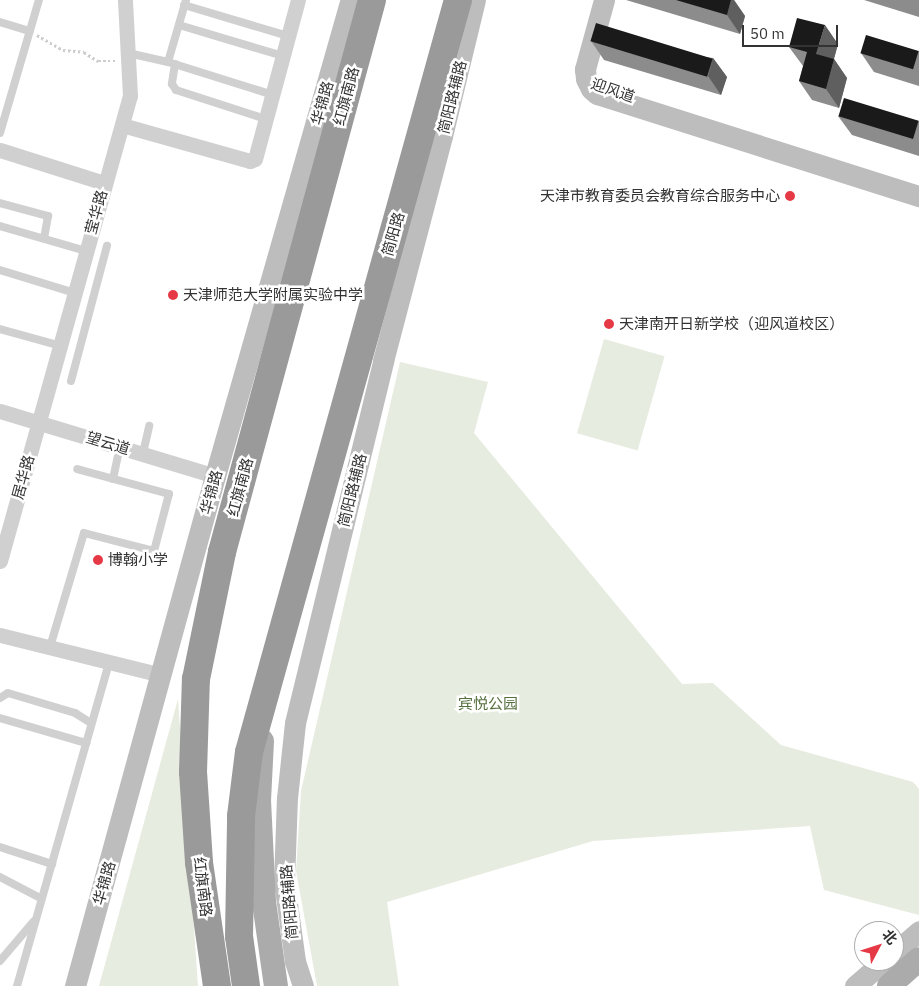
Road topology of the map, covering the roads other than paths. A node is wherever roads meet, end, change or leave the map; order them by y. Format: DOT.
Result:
graph roads {
  1 [pos="39,0"];
  2 [pos="125,0"];
  3 [pos="298,0"];
  4 [pos="351,0"];
  5 [pos="372,0"];
  6 [pos="458,0"];
  7 [pos="475,0"];
  8 [pos="604,0"];
  9 [pos="185,3"];
  10 [pos="0,22"];
  11 [pos="179,26"];
  12 [pos="30,31"];
  13 [pos="288,36"];
  14 [pos="283,56"];
  15 [pos="128,57"];
  16 [pos="171,63"];
  17 [pos="586,79"];
  18 [pos="272,95"];
  19 [pos="266,119"];
  20 [pos="122,125"];
  21 [pos="0,133"];
  22 [pos="0,150"];
  23 [pos="104,183"];
  24 [pos="919,188"];
  25 [pos="919,196"];
  26 [pos="0,203"];
  27 [pos="0,226"];
  28 [pos="44,239"];
  29 [pos="107,246"];
  30 [pos="86,251"];
  31 [pos="0,270"];
  32 [pos="75,293"];
  33 [pos="0,329"];
  34 [pos="59,353"];
  35 [pos="75,366"];
  36 [pos="71,381"];
  37 [pos="0,411"];
  38 [pos="38,421"];
  39 [pos="149,426"];
  40 [pos="120,446"];
  41 [pos="143,453"];
  42 [pos="78,469"];
  43 [pos="216,476"];
  44 [pos="113,479"];
  45 [pos="0,561"];
  46 [pos="0,634"];
  47 [pos="50,647"];
  48 [pos="109,662"];
  49 [pos="162,675"];
  50 [pos="266,694"];
  51 [pos="0,698"];
  52 [pos="0,718"];
  53 [pos="91,723"];
  54 [pos="86,743"];
  55 [pos="0,846"];
  56 [pos="52,864"];
  57 [pos="0,877"];
  58 [pos="42,899"];
  59 [pos="37,918"];
  60 [pos="919,932"];
  61 [pos="904,945"];
  62 [pos="919,959"];
  63 [pos="0,962"];
  64 [pos="872,971"];
  65 [pos="17,986"];
  66 [pos="75,986"];
  67 [pos="217,986"];
  68 [pos="246,986"];
  69 [pos="276,986"];
  70 [pos="303,986"];
  71 [pos="855,986"];
  72 [pos="889,986"];
  1 -- 12 [label="lane"];
  2 -- 15 [label="street, 莹华路"];
  3 -- 13 [label="street"];
  4 -- 43 [label="street, 华锦路"];
  5 -- 67 [label="highway, 红旗南路"];
  6 -- 50 [label="highway, 简阳路"];
  7 -- 70 [label="street, 简阳路辅路"];
  8 -- 17 [label="street"];
  9 -- 11 [label="lane"];
  9 -- 13 [label="lane"];
  10 -- 12 [label="lane"];
  11 -- 14 [label="lane"];
  11 -- 16 [label="lane"];
  12 -- 21 [label="lane"];
  13 -- 14 [label="street"];
  14 -- 18 [label="street"];
  15 -- 16 [label="lane"];
  15 -- 20 [label="street, 莹华路"];
  16 -- 18 [label="lane"];
  16 -- 19 [label="lane"];
  17 -- 24 [label="street, 迎风道"];
  17 -- 25 [label="street, 迎风道"];
  18 -- 19 [label="street"];
  19 -- 20 [label="street"];
  20 -- 23 [label="street, 莹华路"];
  22 -- 23 [label="street"];
  23 -- 30 [label="street, 莹华路"];
  26 -- 28 [label="lane"];
  27 -- 28 [label="lane"];
  28 -- 30 [label="lane"];
  29 -- 35 [label="lane"];
  30 -- 32 [label="street, 莹华路"];
  31 -- 32 [label="lane"];
  32 -- 34 [label="street, 莹华路"];
  33 -- 34 [label="lane"];
  34 -- 35 [label="lane"];
  34 -- 38 [label="street, 莹华路"];
  35 -- 36 [label="lane"];
  37 -- 38 [label="street, 望云道"];
  38 -- 40 [label="street, 望云道"];
  38 -- 45 [label="street, 居华路"];
  39 -- 41 [label="lane"];
  40 -- 41 [label="street, 望云道"];
  40 -- 44 [label="lane"];
  41 -- 43 [label="street, 望云道"];
  42 -- 44 [label="lane"];
  43 -- 49 [label="street, 华锦路"];
  44 -- 47 [label="lane"];
  46 -- 47 [label="street"];
  47 -- 48 [label="street"];
  48 -- 49 [label="street"];
  48 -- 53 [label="lane"];
  49 -- 66 [label="street, 华锦路"];
  50 -- 68 [label="highway"];
  50 -- 69 [label="main road"];
  51 -- 53 [label="lane"];
  52 -- 54 [label="lane"];
  53 -- 54 [label="lane"];
  54 -- 56 [label="lane"];
  55 -- 56 [label="lane"];
  56 -- 58 [label="lane"];
  57 -- 58 [label="lane"];
  58 -- 59 [label="lane"];
  59 -- 63 [label="lane"];
  59 -- 65 [label="lane"];
  60 -- 61 [label="street"];
  62 -- 72 [label="main road"];
  64 -- 71 [label="street"];
}
